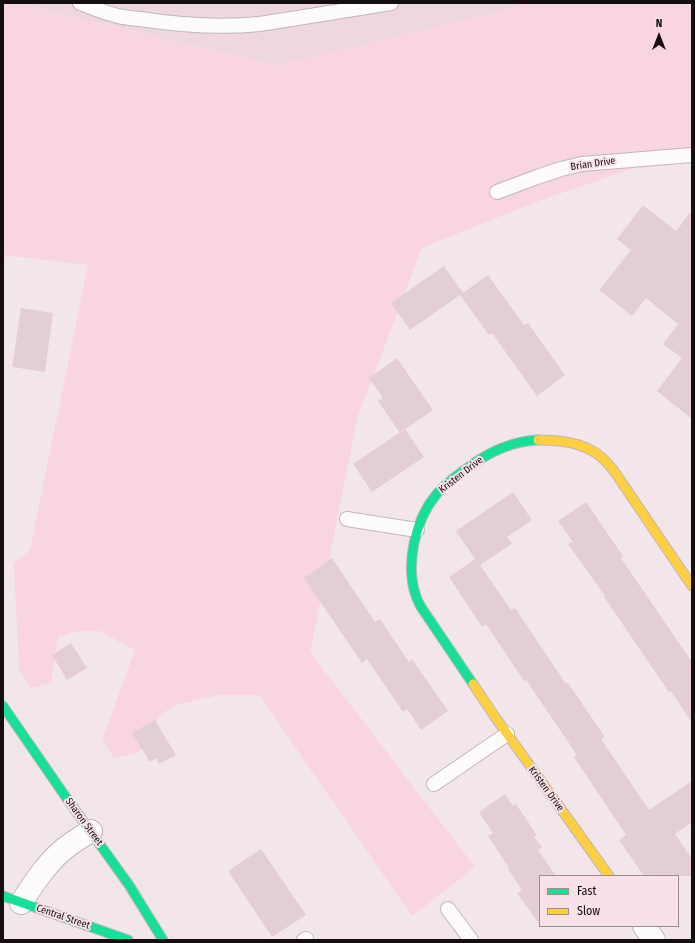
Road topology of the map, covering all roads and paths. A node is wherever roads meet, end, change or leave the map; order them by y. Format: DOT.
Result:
graph roads {
  1 [pos="80,3"];
  2 [pos="391,3"];
  3 [pos="692,155"];
  4 [pos="497,192"];
  5 [pos="347,519"];
  6 [pos="417,530"];
  7 [pos="692,586"];
  8 [pos="3,706"];
  9 [pos="507,734"];
  10 [pos="434,784"];
  11 [pos="91,831"];
  12 [pos="608,875"];
  13 [pos="12,900"];
  14 [pos="448,908"];
  15 [pos="645,927"];
  16 [pos="128,940"];
  17 [pos="163,940"];
  18 [pos="471,940"];
  19 [pos="654,940"];
  1 -- 2 [label="lane"];
  3 -- 4 [label="lane, Brian Drive"];
  5 -- 6 [label="lane"];
  6 -- 7 [label="street, Kristen Drive"];
  6 -- 9 [label="street, Kristen Drive"];
  8 -- 11 [label="street, Sharon Street"];
  9 -- 10 [label="lane"];
  9 -- 12 [label="street, Kristen Drive"];
  11 -- 13 [label="street, Central Street"];
  11 -- 17 [label="street, Sharon Street"];
  13 -- 16 [label="street, Central Street"];
  14 -- 18 [label="lane"];
  15 -- 19 [label="street"];
}
